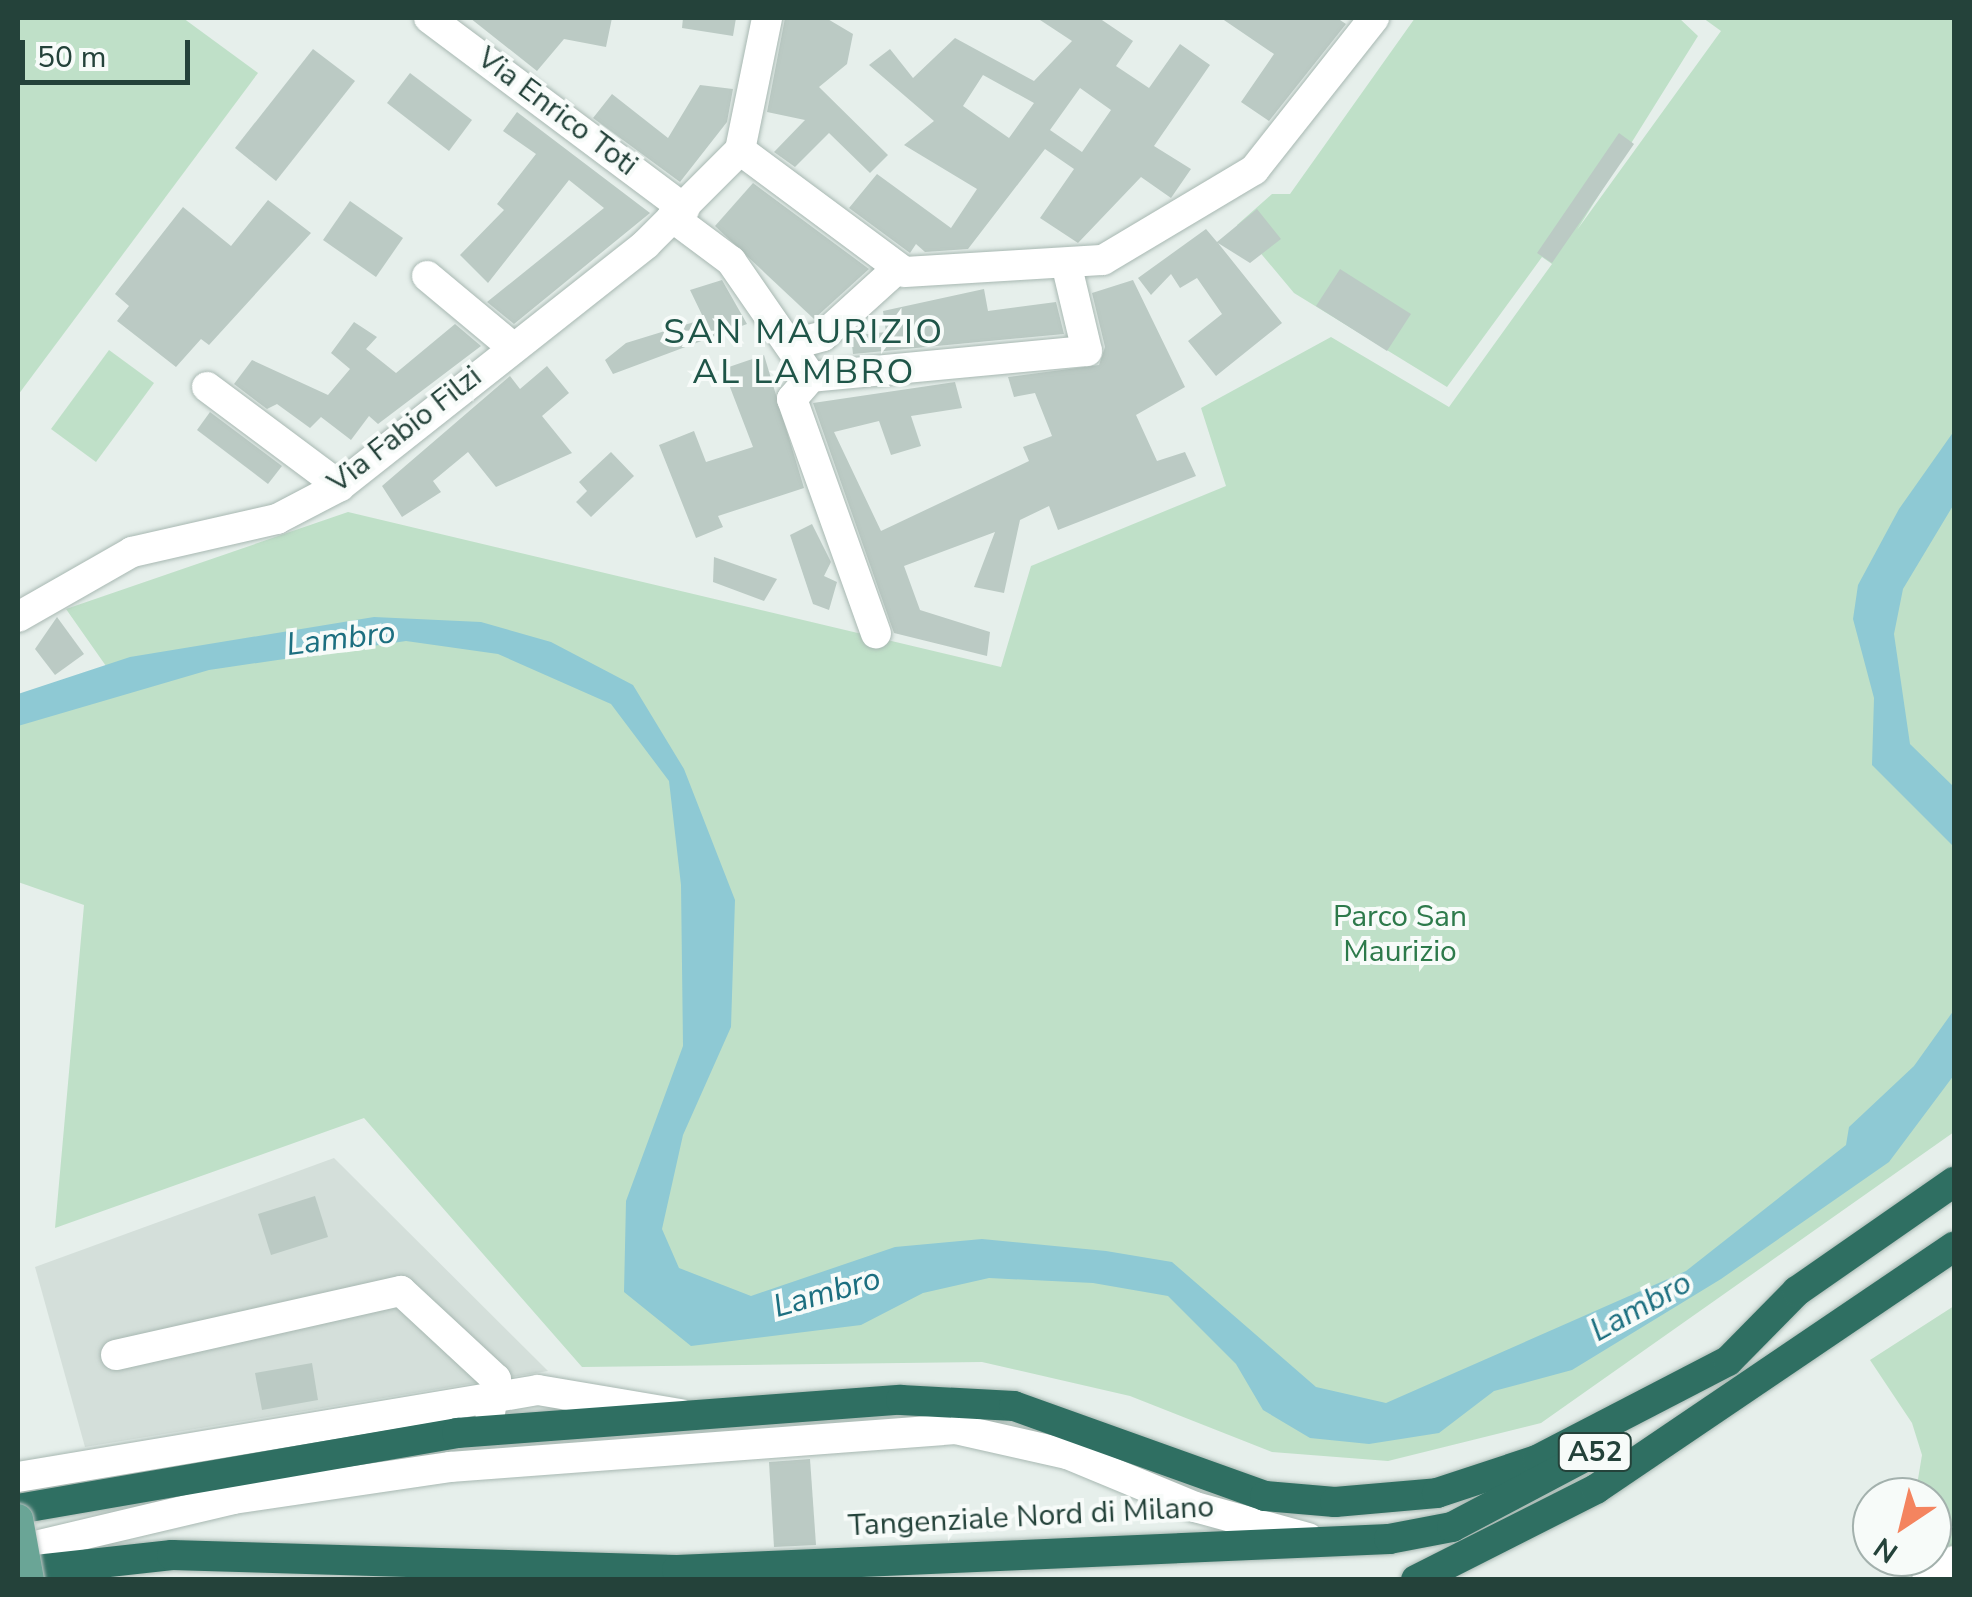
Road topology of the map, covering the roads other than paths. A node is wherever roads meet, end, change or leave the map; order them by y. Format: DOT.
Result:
graph roads {
  1 [pos="430,18"];
  2 [pos="766,18"];
  3 [pos="1374,18"];
  4 [pos="740,150"];
  5 [pos="678,213"];
  6 [pos="890,264"];
  7 [pos="1067,266"];
  8 [pos="427,276"];
  9 [pos="794,344"];
  10 [pos="511,346"];
  11 [pos="208,387"];
  12 [pos="801,388"];
  13 [pos="340,486"];
  14 [pos="18,617"];
  15 [pos="876,633"];
  16 [pos="1954,1182"];
  17 [pos="1954,1206"];
  18 [pos="1954,1247"];
  19 [pos="116,1355"];
  20 [pos="1728,1361"];
  21 [pos="499,1396"];
  22 [pos="680,1414"];
  23 [pos="479,1432"];
  24 [pos="18,1477"];
  25 [pos="18,1509"];
  26 [pos="18,1519"];
  27 [pos="1326,1542"];
  28 [pos="18,1550"];
  29 [pos="1954,1560"];
  30 [pos="18,1572"];
  31 [pos="29,1580"];
  32 [pos="1416,1580"];
  33 [pos="1926,1580"];
  1 -- 5 [label="street, Via Enrico Toti"];
  2 -- 4 [label="street"];
  3 -- 7 [label="street"];
  4 -- 5 [label="street, Via Fabio Filzi"];
  4 -- 6 [label="street"];
  5 -- 9 [label="street, Via Enrico Toti"];
  5 -- 10 [label="street, Via Fabio Filzi"];
  6 -- 7 [label="street"];
  6 -- 9 [label="street"];
  7 -- 12 [label="street"];
  8 -- 10 [label="street"];
  9 -- 12 [label="street, Via Enrico Toti"];
  10 -- 13 [label="street, Via Fabio Filzi"];
  11 -- 13 [label="street"];
  12 -- 15 [label="street, Via Enrico Toti"];
  13 -- 14 [label="street, Via Fabio Filzi"];
  16 -- 20 [label="highway"];
  17 -- 20 [label="highway, Tangenziale Nord di Milano / A52"];
  18 -- 32 [label="highway, A52"];
  19 -- 21 [label="street"];
  20 -- 22 [label="highway"];
  20 -- 27 [label="highway, Tangenziale Nord di Milano / A52"];
  21 -- 22 [label="street"];
  21 -- 23 [label="street"];
  21 -- 24 [label="street"];
  22 -- 23 [label="highway"];
  23 -- 25 [label="highway"];
  26 -- 31 [label="main road, bridge"];
  27 -- 28 [label="street"];
  27 -- 30 [label="highway, Tangenziale Nord di Milano / A52"];
  29 -- 33 [label="street"];
}
